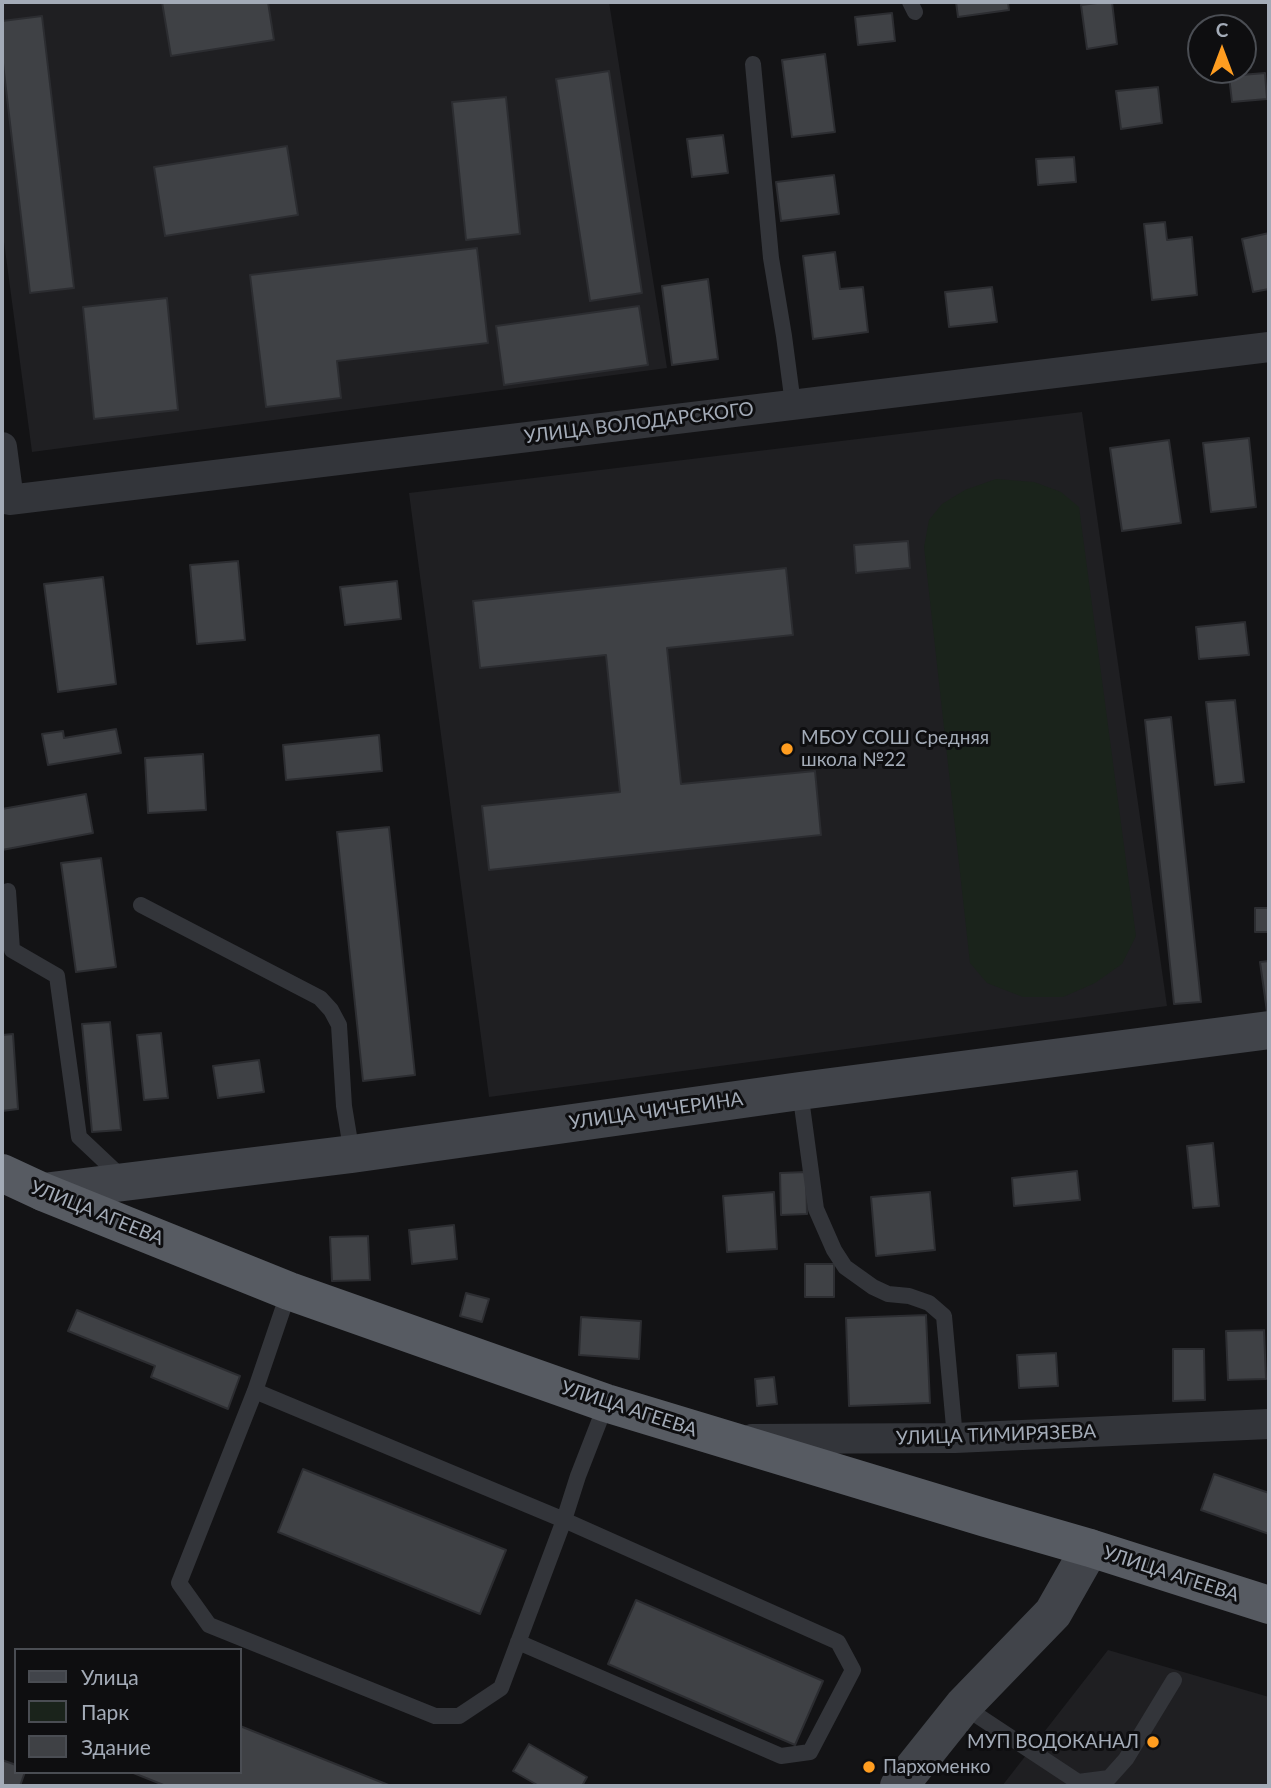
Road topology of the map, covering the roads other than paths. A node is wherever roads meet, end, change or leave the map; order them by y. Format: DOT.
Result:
graph roads {
  1 [pos="753,64"];
  2 [pos="1269,348"];
  3 [pos="793,404"];
  4 [pos="2,447"];
  5 [pos="8,891"];
  6 [pos="141,905"];
  7 [pos="1269,1030"];
  8 [pos="800,1091"];
  9 [pos="352,1154"];
  10 [pos="2,1173"];
  11 [pos="131,1181"];
  12 [pos="43,1192"];
  13 [pos="289,1292"];
  14 [pos="255,1391"];
  15 [pos="606,1403"];
  16 [pos="1269,1424"];
  17 [pos="955,1438"];
  18 [pos="723,1439"];
  19 [pos="564,1520"];
  20 [pos="1090,1548"];
  21 [pos="1269,1605"];
  22 [pos="518,1642"];
  23 [pos="1174,1681"];
  24 [pos="963,1706"];
  25 [pos="1080,1784"];
  26 [pos="899,1786"];
  1 -- 3 [label="lane"];
  2 -- 3 [label="street, УЛИЦА ВОЛОДАРСКОГО"];
  3 -- 4 [label="street, УЛИЦА ВОЛОДАРСКОГО"];
  5 -- 11 [label="lane"];
  6 -- 9 [label="lane"];
  7 -- 8 [label="main road, УЛИЦА ЧИЧЕРИНА"];
  8 -- 9 [label="main road, УЛИЦА ЧИЧЕРИНА"];
  8 -- 17 [label="lane"];
  9 -- 11 [label="main road, УЛИЦА ЧИЧЕРИНА"];
  10 -- 12 [label="highway, УЛИЦА АГЕЕВА"];
  11 -- 12 [label="main road, УЛИЦА ЧИЧЕРИНА"];
  12 -- 13 [label="highway, УЛИЦА АГЕЕВА"];
  13 -- 14 [label="lane"];
  13 -- 15 [label="highway, УЛИЦА АГЕЕВА"];
  14 -- 19 [label="lane"];
  14 -- 22 [label="lane"];
  15 -- 18 [label="highway, УЛИЦА АГЕЕВА"];
  15 -- 19 [label="lane"];
  16 -- 17 [label="street, УЛИЦА ТИМИРЯЗЕВА"];
  17 -- 18 [label="street, УЛИЦА ТИМИРЯЗЕВА"];
  18 -- 20 [label="highway, УЛИЦА АГЕЕВА"];
  19 -- 22 [label="lane"];
  19 -- 22 [label="lane"];
  20 -- 21 [label="highway, УЛИЦА АГЕЕВА"];
  20 -- 24 [label="main road"];
  23 -- 25 [label="lane"];
  24 -- 25 [label="lane"];
  24 -- 26 [label="main road"];
}
